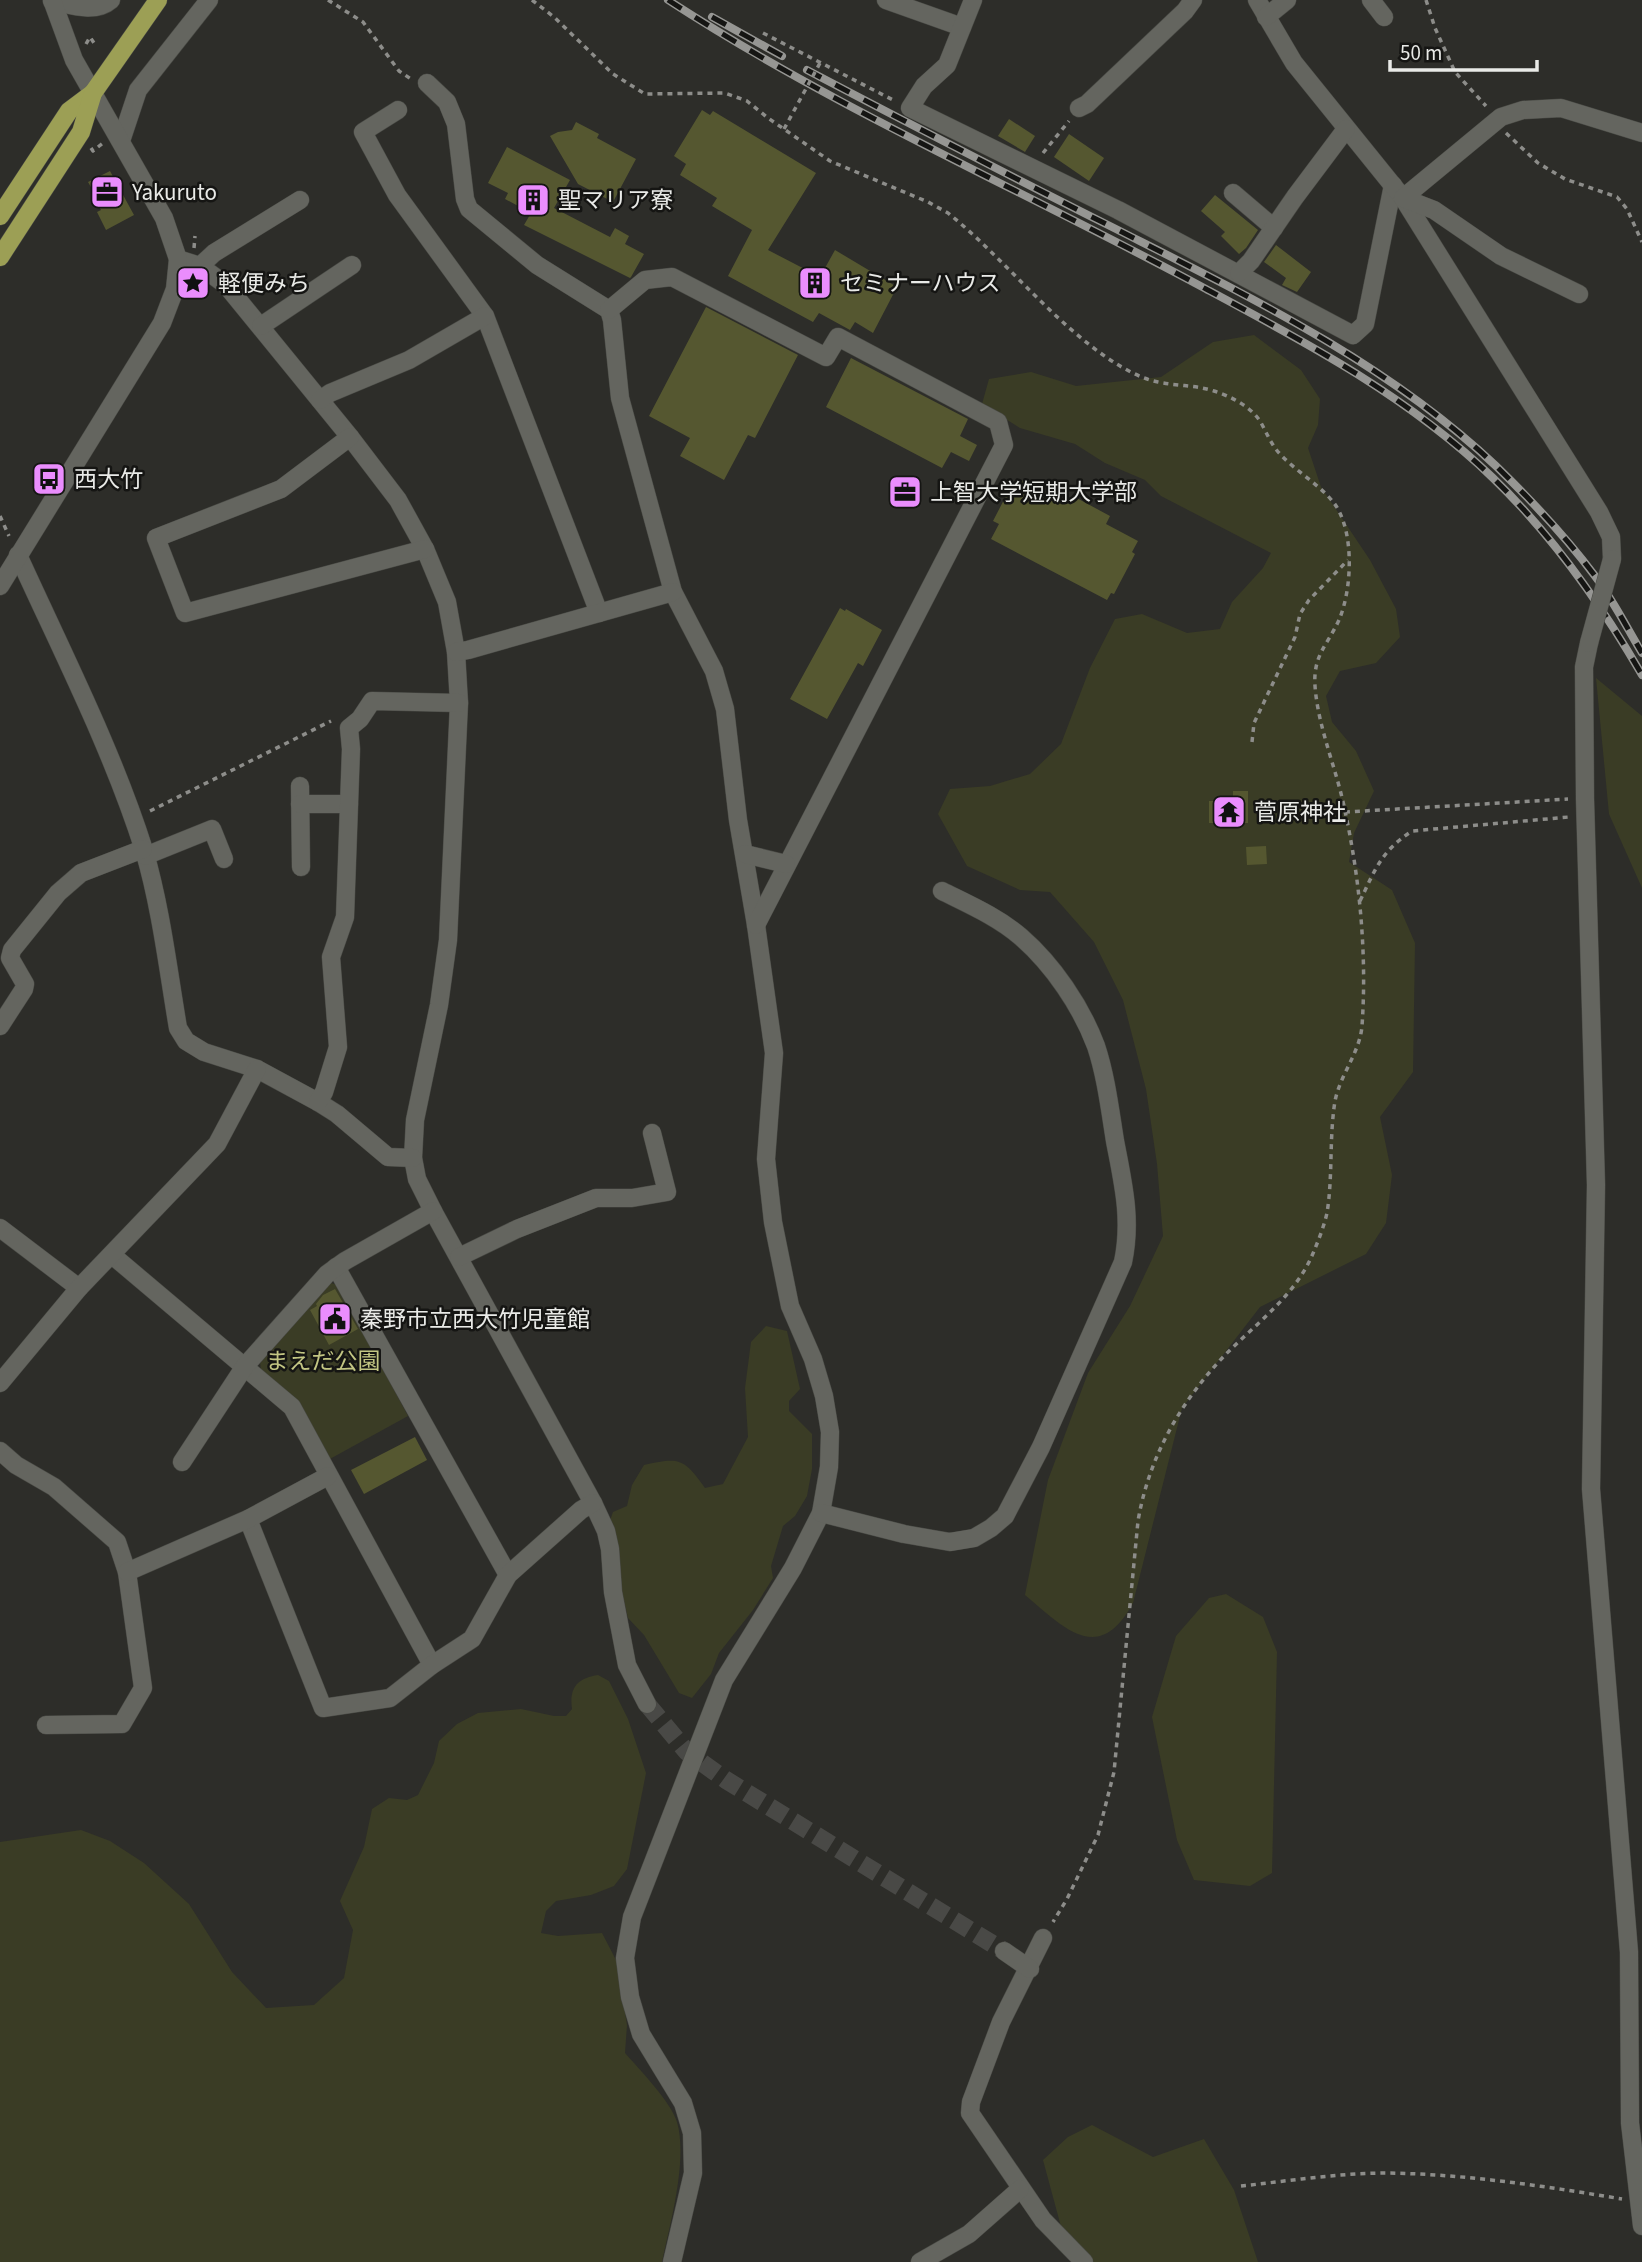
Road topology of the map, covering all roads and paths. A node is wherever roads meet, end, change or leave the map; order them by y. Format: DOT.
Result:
graph roads {
  1 [pos="52,0"];
  2 [pos="111,0"];
  3 [pos="158,0"];
  4 [pos="209,0"];
  5 [pos="328,0"];
  6 [pos="533,0"];
  7 [pos="886,0"];
  8 [pos="973,0"];
  9 [pos="1257,0"];
  10 [pos="1287,0"];
  11 [pos="1371,0"];
  12 [pos="1426,0"];
  13 [pos="1189,4"];
  14 [pos="1266,17"];
  15 [pos="1384,17"];
  16 [pos="962,27"];
  17 [pos="763,33"];
  18 [pos="90,37"];
  19 [pos="96,46"];
  20 [pos="820,63"];
  21 [pos="427,83"];
  22 [pos="93,93"];
  23 [pos="910,108"];
  24 [pos="1079,108"];
  25 [pos="398,110"];
  26 [pos="1496,121"];
  27 [pos="784,129"];
  28 [pos="1346,129"];
  29 [pos="1642,133"];
  30 [pos="121,141"];
  31 [pos="103,142"];
  32 [pos="93,151"];
  33 [pos="1031,169"];
  34 [pos="1398,192"];
  35 [pos="1233,193"];
  36 [pos="300,200"];
  37 [pos="0,216"];
  38 [pos="1274,228"];
  39 [pos="195,236"];
  40 [pos="1642,242"];
  41 [pos="194,248"];
  42 [pos="0,257"];
  43 [pos="178,259"];
  44 [pos="352,265"];
  45 [pos="200,266"];
  46 [pos="1240,274"];
  47 [pos="1579,294"];
  48 [pos="608,310"];
  49 [pos="485,316"];
  50 [pos="261,326"];
  51 [pos="320,400"];
  52 [pos="349,437"];
  53 [pos="0,516"];
  54 [pos="9,535"];
  55 [pos="425,549"];
  56 [pos="18,555"];
  57 [pos="1348,560"];
  58 [pos="0,586"];
  59 [pos="674,592"];
  60 [pos="599,612"];
  61 [pos="456,652"];
  62 [pos="458,703"];
  63 [pos="340,717"];
  64 [pos="1252,742"];
  65 [pos="349,804"];
  66 [pos="1585,807"];
  67 [pos="1346,812"];
  68 [pos="1295,815"];
  69 [pos="133,820"];
  70 [pos="144,852"];
  71 [pos="745,854"];
  72 [pos="224,859"];
  73 [pos="786,864"];
  74 [pos="301,867"];
  75 [pos="942,891"];
  76 [pos="1359,903"];
  77 [pos="756,925"];
  78 [pos="0,1026"];
  79 [pos="257,1069"];
  80 [pos="318,1102"];
  81 [pos="652,1133"];
  82 [pos="413,1158"];
  83 [pos="656,1194"];
  84 [pos="677,1201"];
  85 [pos="433,1211"];
  86 [pos="0,1228"];
  87 [pos="112,1255"];
  88 [pos="459,1257"];
  89 [pos="336,1267"];
  90 [pos="79,1288"];
  91 [pos="245,1366"];
  92 [pos="0,1383"];
  93 [pos="0,1451"];
  94 [pos="182,1462"];
  95 [pos="328,1476"];
  96 [pos="593,1503"];
  97 [pos="821,1513"];
  98 [pos="248,1520"];
  99 [pos="128,1572"];
  100 [pos="508,1575"];
  101 [pos="432,1665"];
  102 [pos="647,1704"];
  103 [pos="46,1725"];
  104 [pos="1043,1938"];
  105 [pos="1004,1951"];
  106 [pos="1030,1969"];
  107 [pos="1241,2186"];
  108 [pos="1020,2189"];
  109 [pos="1638,2202"];
  110 [pos="1642,2226"];
  111 [pos="672,2262"];
  112 [pos="920,2262"];
  113 [pos="1084,2262"];
  1 -- 2 [label="street"];
  1 -- 22 [label="street"];
  3 -- 22 [label="main road"];
  4 -- 30 [label="street"];
  5 -- 21 [label="path"];
  6 -- 27 [label="path"];
  7 -- 16 [label="street"];
  8 -- 16 [label="street"];
  9 -- 14 [label="street"];
  10 -- 14 [label="street"];
  11 -- 15 [label="street"];
  12 -- 26 [label="path"];
  13 -- 24 [label="street"];
  14 -- 28 [label="street"];
  16 -- 23 [label="street"];
  17 -- 20 [label="path"];
  18 -- 19 [label="path"];
  20 -- 23 [label="path"];
  20 -- 27 [label="path, bridge"];
  21 -- 48 [label="street"];
  22 -- 30 [label="street"];
  22 -- 37 [label="main road"];
  22 -- 42 [label="main road"];
  23 -- 33 [label="street"];
  24 -- 33 [label="path"];
  25 -- 49 [label="street"];
  26 -- 29 [label="street"];
  26 -- 34 [label="street"];
  26 -- 40 [label="path"];
  27 -- 57 [label="path"];
  28 -- 34 [label="street"];
  28 -- 38 [label="street"];
  30 -- 43 [label="street"];
  31 -- 32 [label="path"];
  33 -- 46 [label="street"];
  34 -- 46 [label="street"];
  34 -- 47 [label="street"];
  34 -- 66 [label="street, bridge"];
  35 -- 38 [label="street"];
  36 -- 45 [label="street"];
  38 -- 46 [label="street"];
  39 -- 41 [label="path"];
  43 -- 45 [label="street"];
  43 -- 56 [label="street"];
  44 -- 50 [label="street"];
  45 -- 50 [label="street"];
  48 -- 59 [label="street"];
  48 -- 73 [label="street"];
  49 -- 51 [label="street"];
  49 -- 60 [label="street"];
  50 -- 51 [label="street"];
  51 -- 52 [label="street"];
  52 -- 55 [label="street"];
  52 -- 55 [label="street"];
  53 -- 54 [label="path"];
  55 -- 61 [label="street"];
  56 -- 58 [label="street"];
  56 -- 69 [label="street"];
  57 -- 64 [label="path"];
  57 -- 67 [label="path"];
  59 -- 60 [label="street"];
  59 -- 71 [label="street"];
  60 -- 61 [label="street"];
  61 -- 62 [label="street"];
  62 -- 65 [label="street"];
  62 -- 82 [label="street"];
  63 -- 69 [label="path"];
  65 -- 74 [label="street"];
  65 -- 80 [label="street"];
  66 -- 67 [label="path"];
  66 -- 76 [label="path"];
  66 -- 109 [label="street"];
  67 -- 68 [label="path"];
  67 -- 76 [label="path"];
  69 -- 70 [label="street"];
  70 -- 72 [label="street"];
  70 -- 78 [label="street"];
  70 -- 79 [label="street"];
  71 -- 73 [label="street"];
  71 -- 77 [label="street"];
  73 -- 77 [label="street"];
  75 -- 97 [label="street"];
  76 -- 104 [label="path"];
  77 -- 97 [label="street"];
  79 -- 80 [label="street"];
  79 -- 87 [label="street"];
  80 -- 82 [label="street"];
  81 -- 83 [label="street"];
  82 -- 85 [label="street"];
  83 -- 84 [label="street"];
  83 -- 88 [label="street"];
  85 -- 88 [label="street"];
  85 -- 89 [label="street"];
  86 -- 90 [label="street"];
  87 -- 90 [label="street"];
  87 -- 91 [label="street"];
  88 -- 96 [label="street"];
  89 -- 91 [label="street"];
  89 -- 100 [label="street"];
  90 -- 92 [label="street"];
  91 -- 94 [label="street"];
  91 -- 95 [label="street"];
  93 -- 99 [label="street"];
  95 -- 98 [label="street"];
  95 -- 101 [label="street"];
  96 -- 100 [label="street"];
  96 -- 102 [label="street"];
  97 -- 111 [label="street"];
  98 -- 99 [label="street"];
  98 -- 101 [label="street"];
  99 -- 103 [label="street"];
  100 -- 101 [label="street"];
  104 -- 106 [label="street"];
  105 -- 106 [label="street"];
  106 -- 108 [label="street"];
  107 -- 109 [label="path"];
  108 -- 112 [label="street"];
  108 -- 113 [label="street"];
  109 -- 110 [label="street"];
}
